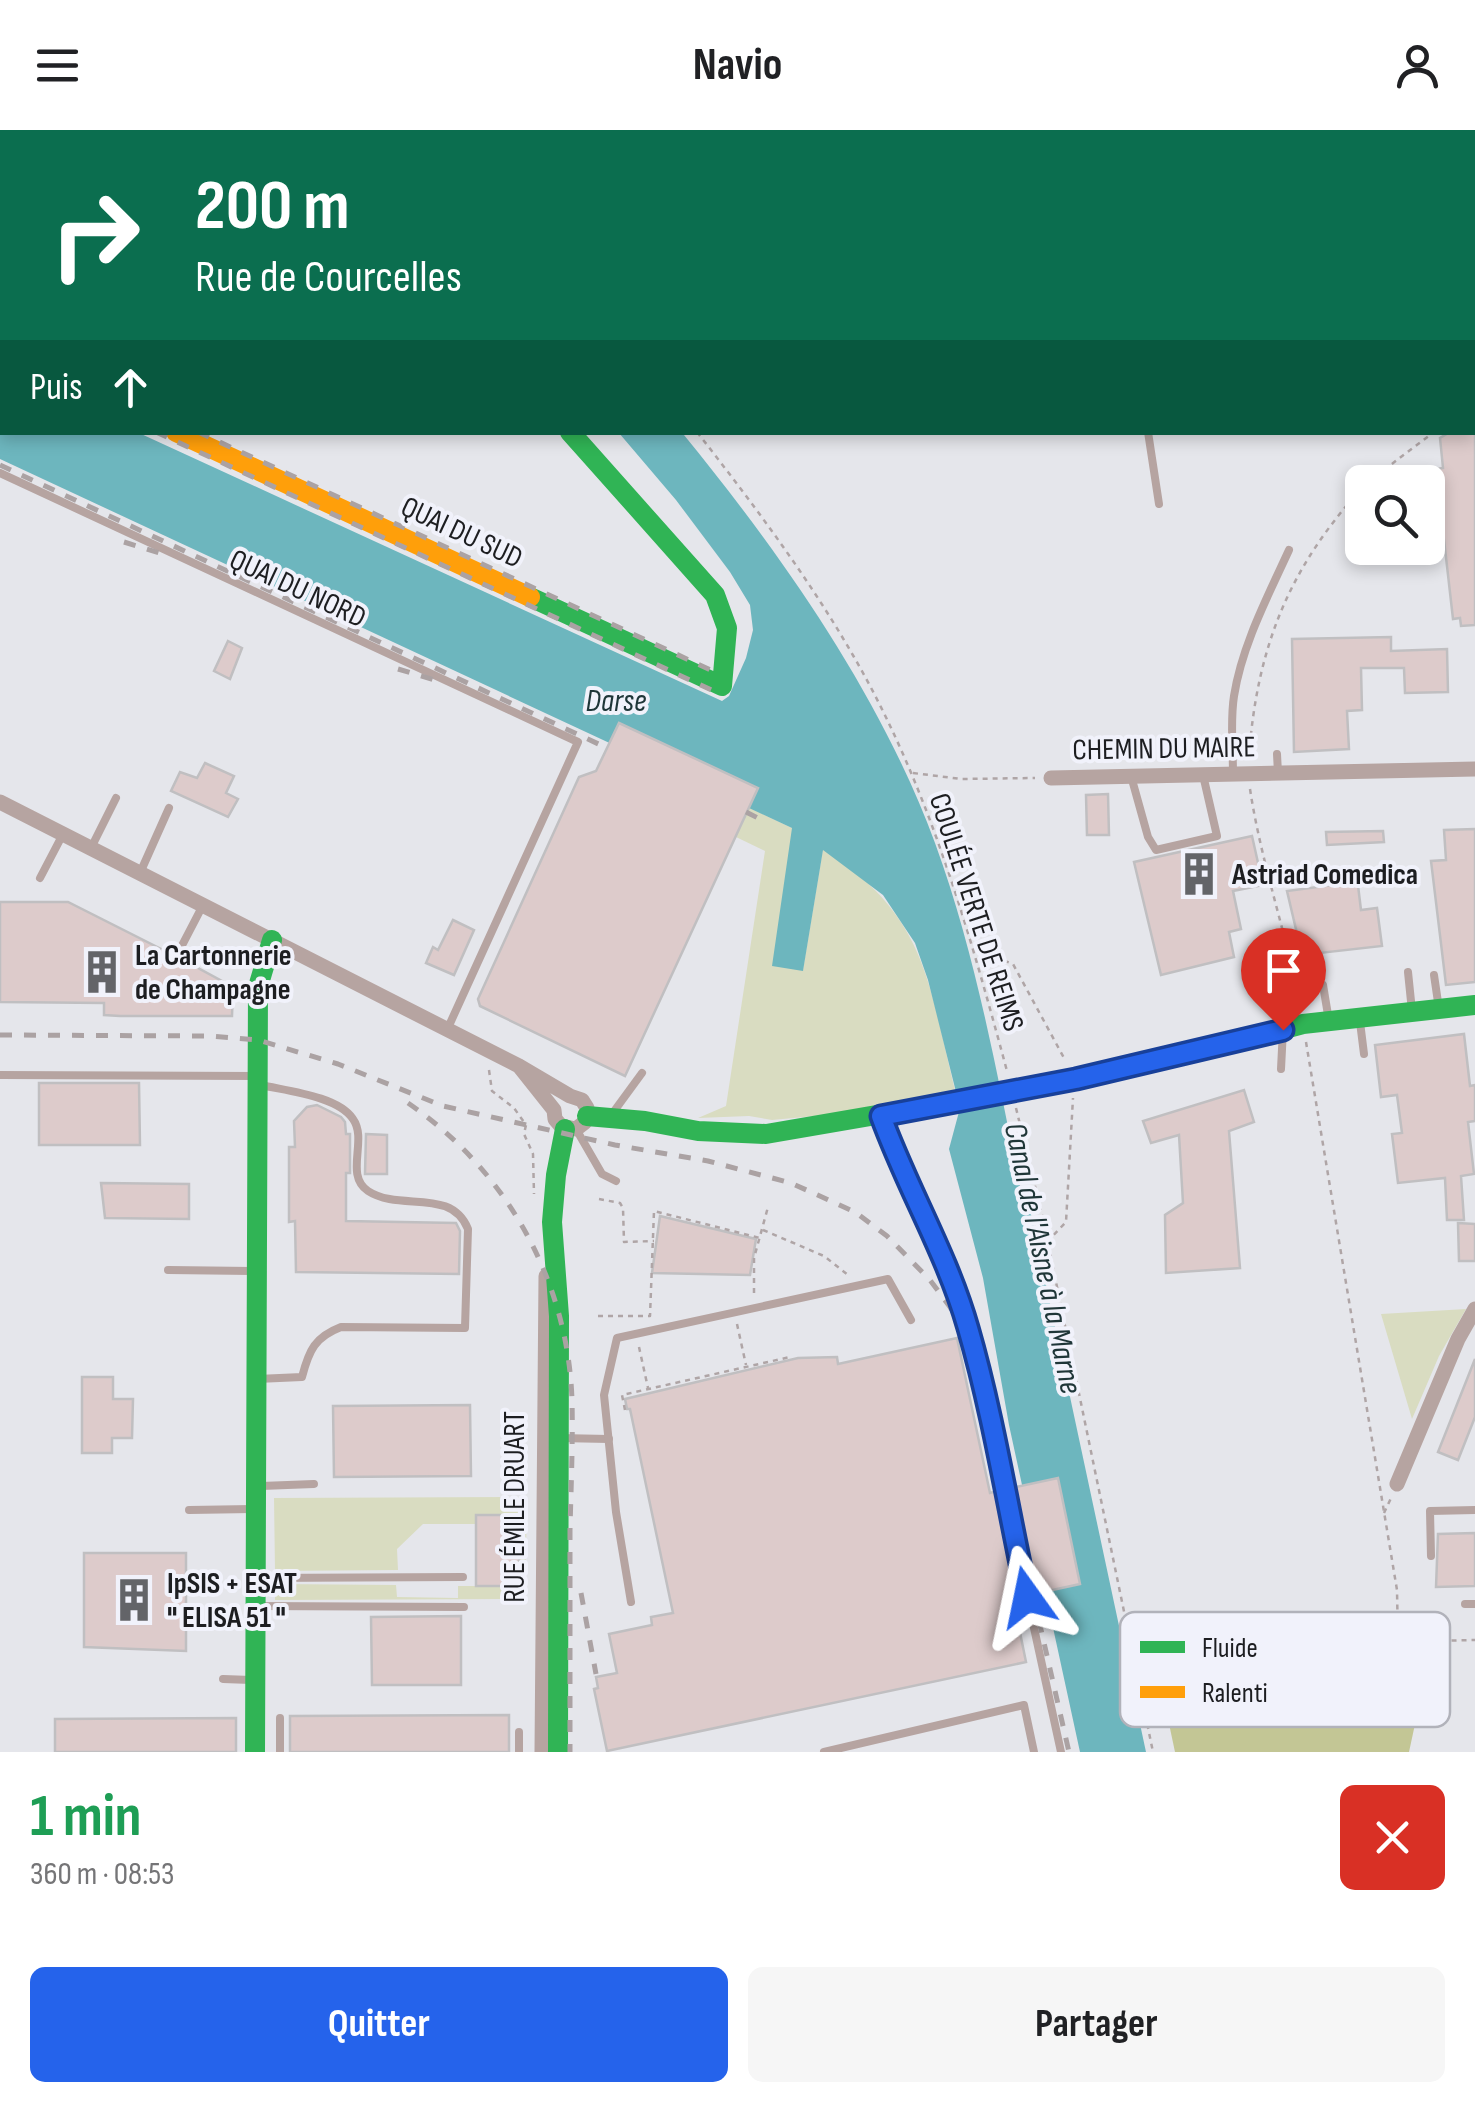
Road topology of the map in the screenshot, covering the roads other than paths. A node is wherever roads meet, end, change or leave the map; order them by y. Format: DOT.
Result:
graph roads {
  1 [pos="182,435"];
  2 [pos="573,435"];
  3 [pos="1148,435"];
  4 [pos="0,473"];
  5 [pos="1160,504"];
  6 [pos="1288,550"];
  7 [pos="1276,754"];
  8 [pos="1475,768"];
  9 [pos="1278,773"];
  10 [pos="1240,774"];
  11 [pos="1203,775"];
  12 [pos="1131,776"];
  13 [pos="1051,778"];
  14 [pos="116,798"];
  15 [pos="0,802"];
  16 [pos="169,808"];
  17 [pos="63,834"];
  18 [pos="91,848"];
  19 [pos="140,873"];
  20 [pos="40,878"];
  21 [pos="203,905"];
  22 [pos="272,940"];
  23 [pos="176,956"];
  24 [pos="1408,972"];
  25 [pos="1268,973"];
  26 [pos="1434,974"];
  27 [pos="1323,984"];
  28 [pos="1475,1004"];
  29 [pos="1439,1009"];
  30 [pos="1412,1011"];
  31 [pos="1360,1018"];
  32 [pos="1330,1021"];
  33 [pos="1293,1027"];
  34 [pos="448,1030"];
  35 [pos="1364,1054"];
  36 [pos="518,1066"];
  37 [pos="1281,1069"];
  38 [pos="642,1073"];
  39 [pos="0,1075"];
  40 [pos="258,1080"];
  41 [pos="570,1096"];
  42 [pos="554,1110"];
  43 [pos="881,1116"];
  44 [pos="609,1118"];
  45 [pos="576,1125"];
  46 [pos="616,1181"];
  47 [pos="168,1270"];
  48 [pos="257,1271"];
  49 [pos="1475,1309"];
  50 [pos="911,1320"];
  51 [pos="256,1379"];
  52 [pos="552,1438"];
  53 [pos="609,1439"];
  54 [pos="314,1484"];
  55 [pos="1397,1484"];
  56 [pos="256,1486"];
  57 [pos="256,1509"];
  58 [pos="189,1510"];
  59 [pos="1475,1510"];
  60 [pos="1431,1556"];
  61 [pos="464,1577"];
  62 [pos="256,1578"];
  63 [pos="632,1602"];
  64 [pos="256,1606"];
  65 [pos="464,1608"];
  66 [pos="224,1679"];
  67 [pos="256,1680"];
  68 [pos="280,1718"];
  69 [pos="519,1732"];
  70 [pos="828,1751"];
  71 [pos="255,1752"];
  72 [pos="280,1752"];
  73 [pos="519,1752"];
  74 [pos="542,1752"];
  75 [pos="558,1752"];
  76 [pos="1034,1752"];
  77 [pos="1062,1752"];
  1 -- 2 [label="street, QUAI DU SUD"];
  3 -- 5 [label="lane"];
  4 -- 34 [label="lane, QUAI DU NORD"];
  6 -- 10 [label="lane"];
  7 -- 9 [label="lane, CHEMIN DU MAIRE"];
  8 -- 9 [label="street, CHEMIN DU MAIRE"];
  9 -- 10 [label="street, CHEMIN DU MAIRE"];
  10 -- 11 [label="street, CHEMIN DU MAIRE"];
  11 -- 12 [label="street, CHEMIN DU MAIRE"];
  11 -- 12 [label="lane"];
  12 -- 13 [label="street, CHEMIN DU MAIRE"];
  14 -- 18 [label="lane"];
  15 -- 17 [label="street"];
  16 -- 19 [label="lane"];
  17 -- 18 [label="street"];
  17 -- 20 [label="lane"];
  18 -- 19 [label="street"];
  19 -- 21 [label="street"];
  21 -- 22 [label="street"];
  21 -- 23 [label="lane"];
  22 -- 34 [label="street"];
  22 -- 40 [label="street"];
  24 -- 30 [label="lane"];
  25 -- 33 [label="lane"];
  26 -- 29 [label="lane"];
  27 -- 32 [label="lane"];
  28 -- 29 [label="street"];
  29 -- 30 [label="street"];
  30 -- 31 [label="street"];
  31 -- 32 [label="street"];
  31 -- 35 [label="lane"];
  32 -- 33 [label="street"];
  33 -- 37 [label="lane"];
  33 -- 43 [label="street, bridge"];
  34 -- 36 [label="street"];
  36 -- 41 [label="street"];
  36 -- 42 [label="street"];
  38 -- 44 [label="lane"];
  39 -- 40 [label="lane"];
  40 -- 48 [label="street"];
  40 -- 51 [label="lane"];
  41 -- 42 [label="street"];
  41 -- 45 [label="street"];
  42 -- 45 [label="street"];
  43 -- 44 [label="street"];
  43 -- 77 [label="lane"];
  44 -- 45 [label="street"];
  45 -- 46 [label="lane"];
  45 -- 52 [label="street, RUE ÉMILE DRUART"];
  47 -- 48 [label="lane"];
  48 -- 51 [label="street"];
  49 -- 55 [label="street"];
  50 -- 53 [label="lane"];
  51 -- 56 [label="street"];
  52 -- 53 [label="lane"];
  52 -- 74 [label="street, RUE ÉMILE DRUART"];
  52 -- 75 [label="street, RUE ÉMILE DRUART"];
  53 -- 63 [label="lane"];
  54 -- 56 [label="lane"];
  56 -- 57 [label="street"];
  57 -- 58 [label="lane"];
  57 -- 62 [label="street"];
  59 -- 60 [label="lane"];
  61 -- 62 [label="lane"];
  62 -- 64 [label="street"];
  64 -- 65 [label="lane"];
  64 -- 67 [label="street"];
  66 -- 67 [label="lane"];
  67 -- 71 [label="street"];
  68 -- 72 [label="lane"];
  69 -- 73 [label="lane"];
  70 -- 76 [label="lane"];
}
